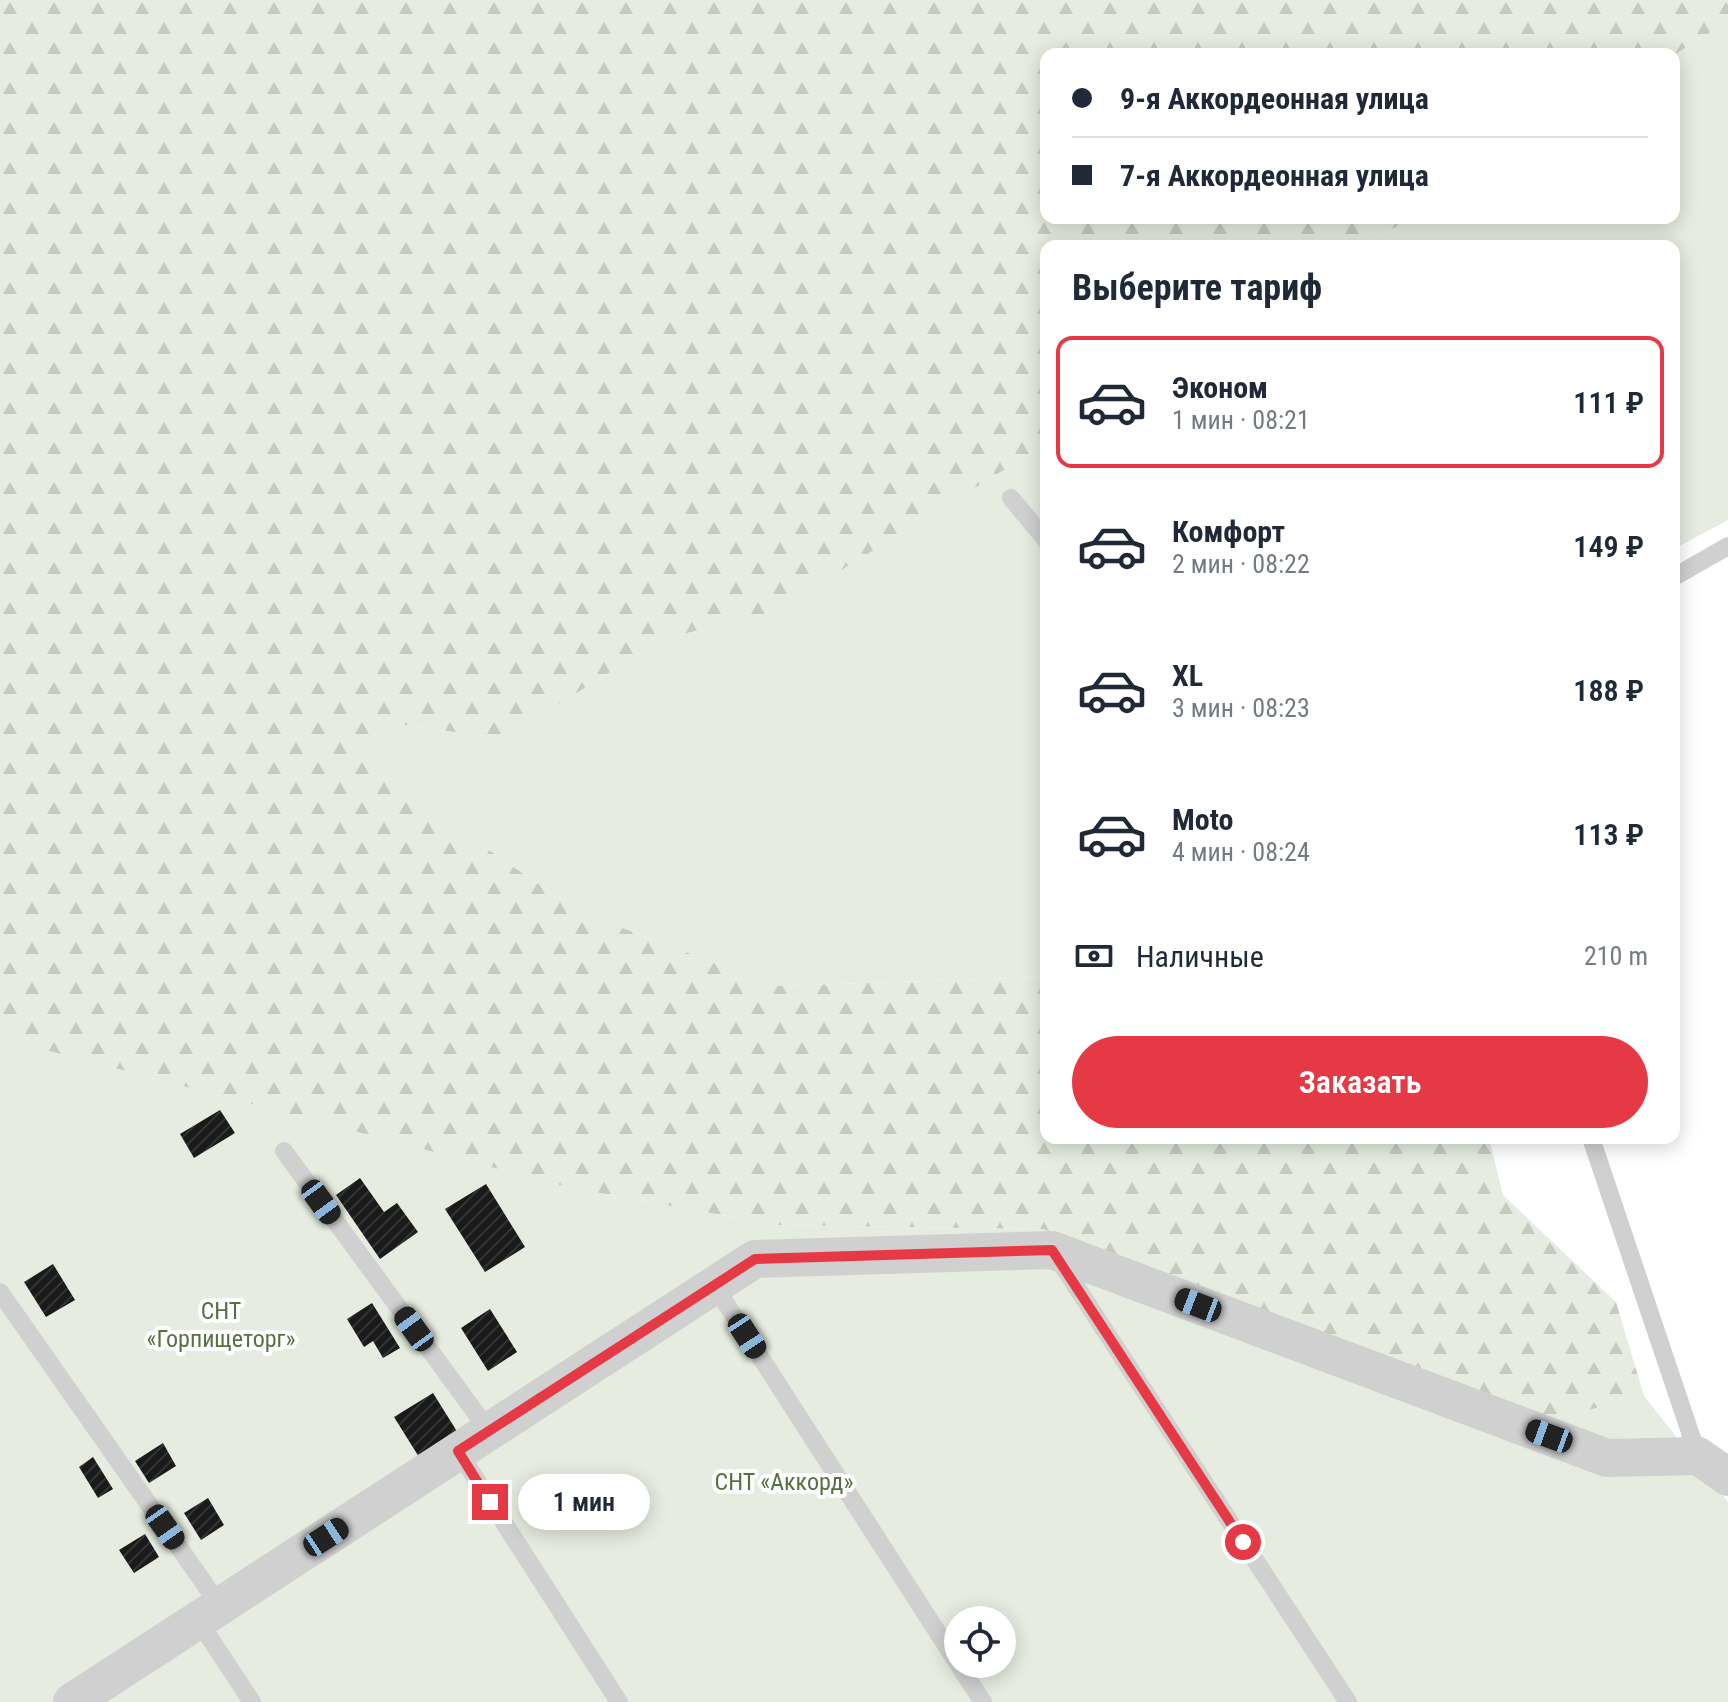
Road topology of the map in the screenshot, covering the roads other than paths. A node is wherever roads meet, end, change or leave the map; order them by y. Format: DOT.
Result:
graph roads {
  1 [pos="1011,498"];
  2 [pos="1040,533"];
  3 [pos="1728,546"];
  4 [pos="1680,574"];
  5 [pos="1593,1144"];
  6 [pos="284,1151"];
  7 [pos="1052,1250"];
  8 [pos="714,1285"];
  9 [pos="0,1292"];
  10 [pos="473,1441"];
  11 [pos="1713,1466"];
  12 [pos="209,1613"];
  13 [pos="944,1642"];
  14 [pos="967,1678"];
  15 [pos="72,1702"];
  16 [pos="252,1702"];
  17 [pos="619,1702"];
  18 [pos="983,1702"];
  19 [pos="1348,1702"];
  1 -- 2 [label="lane"];
  3 -- 4 [label="lane"];
  5 -- 11 [label="lane"];
  6 -- 10 [label="lane"];
  7 -- 8 [label="street"];
  7 -- 11 [label="street"];
  7 -- 19 [label="lane"];
  8 -- 10 [label="street"];
  8 -- 13 [label="lane"];
  9 -- 12 [label="lane"];
  10 -- 12 [label="street"];
  10 -- 17 [label="lane"];
  12 -- 15 [label="street"];
  12 -- 16 [label="lane"];
  14 -- 18 [label="lane"];
}
